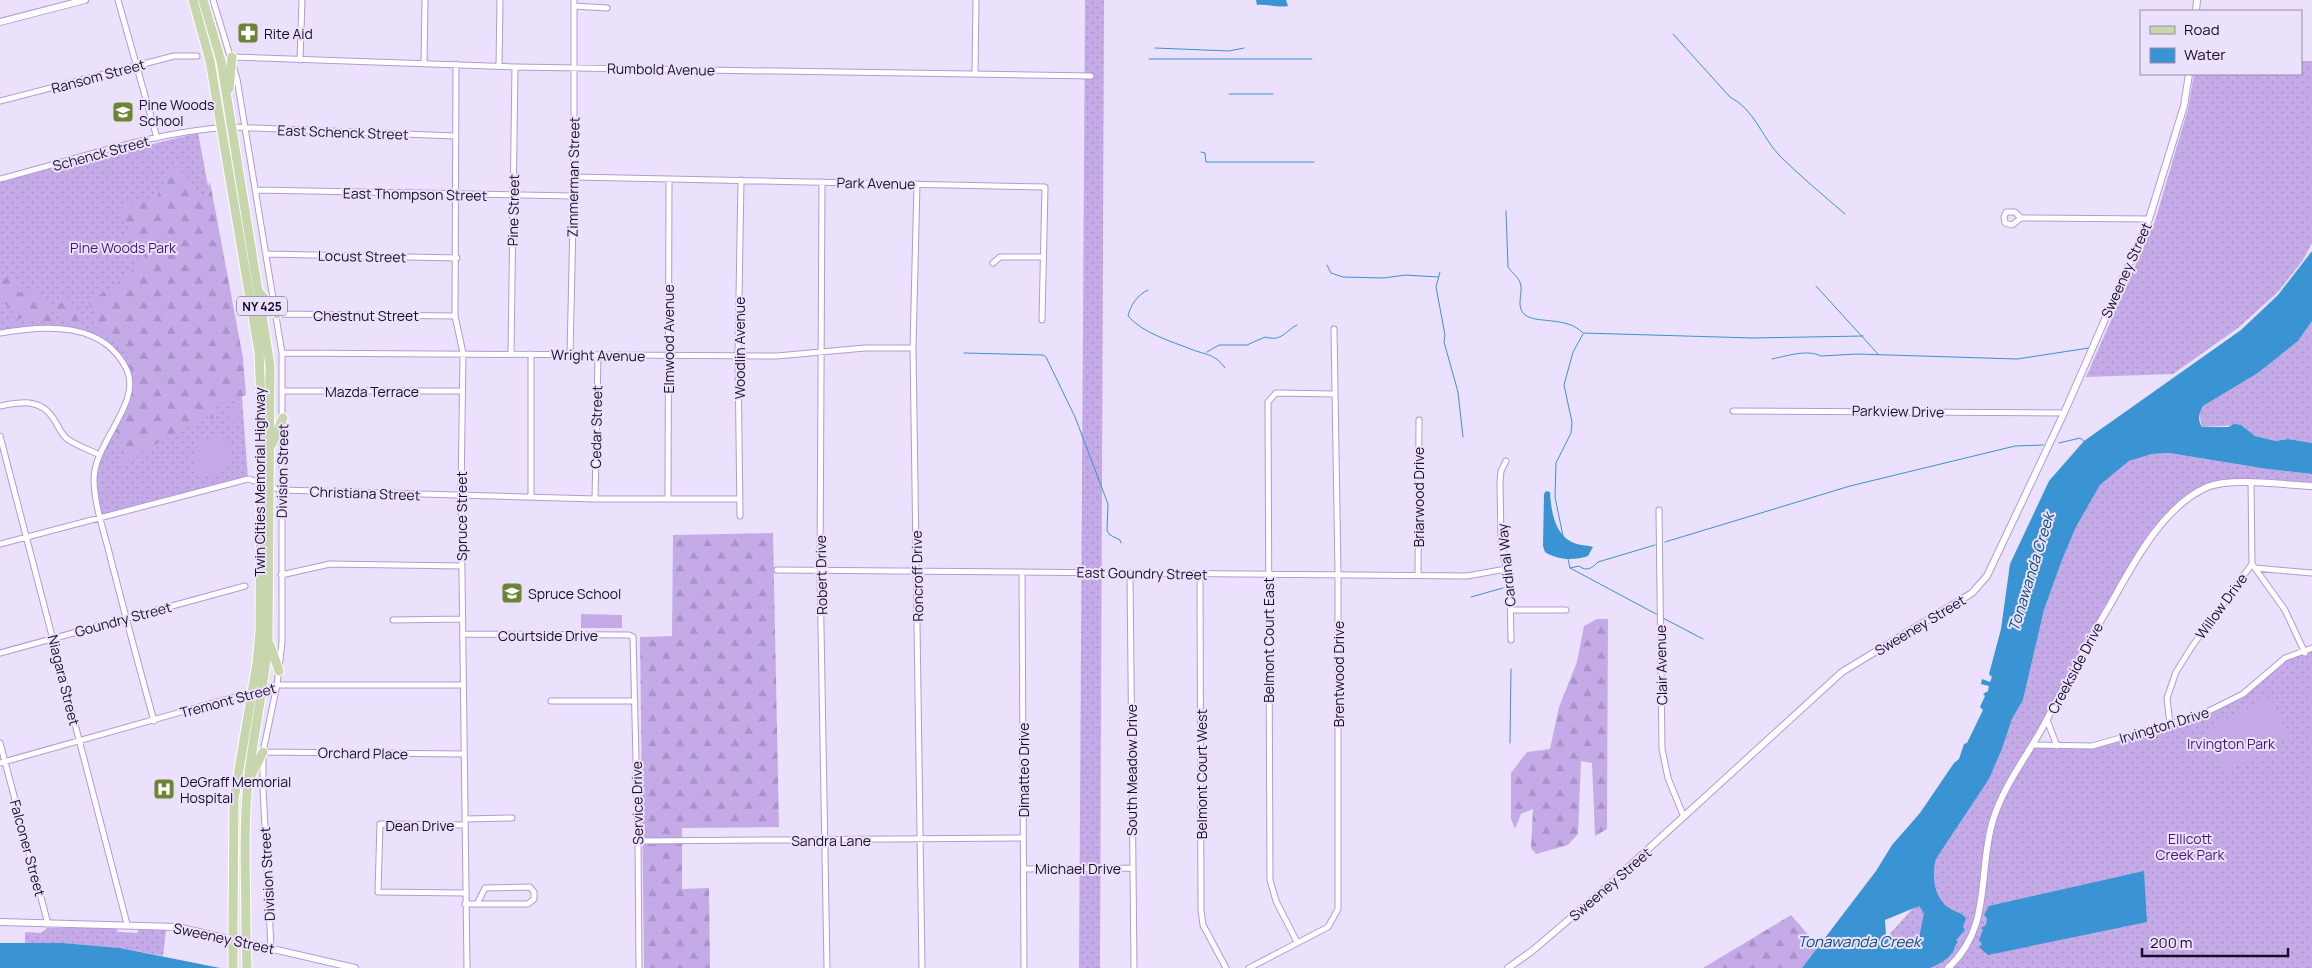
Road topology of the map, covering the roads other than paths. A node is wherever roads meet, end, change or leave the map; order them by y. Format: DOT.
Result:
graph roads {
  1 [pos="85,0"];
  2 [pos="118,0"];
  3 [pos="193,0"];
  4 [pos="203,0"];
  5 [pos="213,0"];
  6 [pos="302,0"];
  7 [pos="425,0"];
  8 [pos="500,0"];
  9 [pos="976,0"];
  10 [pos="574,3"];
  11 [pos="607,8"];
  12 [pos="0,22"];
  13 [pos="196,56"];
  14 [pos="232,57"];
  15 [pos="300,60"];
  16 [pos="424,63"];
  17 [pos="456,64"];
  18 [pos="136,65"];
  19 [pos="499,66"];
  20 [pos="516,67"];
  21 [pos="574,68"];
  22 [pos="975,74"];
  23 [pos="2189,75"];
  24 [pos="1091,76"];
  25 [pos="228,101"];
  26 [pos="0,102"];
  27 [pos="232,127"];
  28 [pos="222,128"];
  29 [pos="246,128"];
  30 [pos="455,136"];
  31 [pos="157,138"];
  32 [pos="574,177"];
  33 [pos="0,179"];
  34 [pos="669,179"];
  35 [pos="741,180"];
  36 [pos="822,182"];
  37 [pos="917,184"];
  38 [pos="256,190"];
  39 [pos="456,195"];
  40 [pos="513,196"];
  41 [pos="573,196"];
  42 [pos="2021,218"];
  43 [pos="2149,219"];
  44 [pos="267,254"];
  45 [pos="1043,257"];
  46 [pos="456,258"];
  47 [pos="994,263"];
  48 [pos="260,293"];
  49 [pos="278,314"];
  50 [pos="456,316"];
  51 [pos="1042,320"];
  52 [pos="1334,329"];
  53 [pos="0,333"];
  54 [pos="913,348"];
  55 [pos="282,352"];
  56 [pos="821,352"];
  57 [pos="462,353"];
  58 [pos="511,353"];
  59 [pos="532,354"];
  60 [pos="570,355"];
  61 [pos="598,355"];
  62 [pos="738,355"];
  63 [pos="667,356"];
  64 [pos="283,391"];
  65 [pos="462,391"];
  66 [pos="1334,394"];
  67 [pos="0,406"];
  68 [pos="1733,411"];
  69 [pos="2064,412"];
  70 [pos="283,418"];
  71 [pos="1418,420"];
  72 [pos="0,436"];
  73 [pos="270,449"];
  74 [pos="98,454"];
  75 [pos="1506,461"];
  76 [pos="2251,482"];
  77 [pos="259,483"];
  78 [pos="269,486"];
  79 [pos="2312,486"];
  80 [pos="282,490"];
  81 [pos="461,495"];
  82 [pos="531,496"];
  83 [pos="668,499"];
  84 [pos="739,499"];
  85 [pos="595,500"];
  86 [pos="1659,510"];
  87 [pos="100,516"];
  88 [pos="740,516"];
  89 [pos="26,536"];
  90 [pos="0,544"];
  91 [pos="462,566"];
  92 [pos="2254,566"];
  93 [pos="1506,569"];
  94 [pos="778,570"];
  95 [pos="820,570"];
  96 [pos="917,571"];
  97 [pos="1022,572"];
  98 [pos="1130,573"];
  99 [pos="2312,573"];
  100 [pos="1200,574"];
  101 [pos="1268,574"];
  102 [pos="1338,574"];
  103 [pos="281,575"];
  104 [pos="1418,575"];
  105 [pos="245,586"];
  106 [pos="1511,610"];
  107 [pos="1566,610"];
  108 [pos="126,619"];
  109 [pos="462,619"];
  110 [pos="393,620"];
  111 [pos="463,634"];
  112 [pos="633,637"];
  113 [pos="53,638"];
  114 [pos="1511,640"];
  115 [pos="268,641"];
  116 [pos="2312,648"];
  117 [pos="2304,652"];
  118 [pos="0,653"];
  119 [pos="279,671"];
  120 [pos="277,685"];
  121 [pos="463,685"];
  122 [pos="263,689"];
  123 [pos="252,692"];
  124 [pos="634,701"];
  125 [pos="551,702"];
  126 [pos="2047,720"];
  127 [pos="154,721"];
  128 [pos="2170,724"];
  129 [pos="80,741"];
  130 [pos="0,743"];
  131 [pos="2033,745"];
  132 [pos="2057,746"];
  133 [pos="263,752"];
  134 [pos="464,754"];
  135 [pos="2,762"];
  136 [pos="248,784"];
  137 [pos="1684,817"];
  138 [pos="512,818"];
  139 [pos="465,819"];
  140 [pos="465,826"];
  141 [pos="1023,838"];
  142 [pos="921,840"];
  143 [pos="638,841"];
  144 [pos="826,841"];
  145 [pos="1132,868"];
  146 [pos="1024,869"];
  147 [pos="465,893"];
  148 [pos="465,904"];
  149 [pos="477,904"];
  150 [pos="0,922"];
  151 [pos="48,924"];
  152 [pos="127,924"];
  153 [pos="1298,942"];
  154 [pos="271,948"];
  155 [pos="234,968"];
  156 [pos="247,968"];
  157 [pos="355,968"];
  158 [pos="467,968"];
  159 [pos="639,968"];
  160 [pos="827,968"];
  161 [pos="922,968"];
  162 [pos="1024,968"];
  163 [pos="1134,968"];
  164 [pos="1226,968"];
  165 [pos="1249,968"];
  166 [pos="1508,968"];
  167 [pos="1948,968"];
  1 -- 12 [label="street"];
  2 -- 18 [label="street"];
  3 -- 28 [label="main road, Twin Cities Memorial Highway / NY 425"];
  4 -- 25 [label="main road, Twin Cities Memorial Highway / NY 425"];
  5 -- 14 [label="street, Division Street"];
  6 -- 15 [label="street"];
  7 -- 16 [label="street"];
  8 -- 19 [label="street"];
  9 -- 22 [label="street"];
  10 -- 11 [label="street"];
  10 -- 21 [label="street, Zimmerman Street"];
  13 -- 18 [label="street, Ransom Street"];
  14 -- 15 [label="street, Rumbold Avenue"];
  14 -- 25 [label="main road"];
  14 -- 29 [label="street, Division Street"];
  15 -- 16 [label="street, Rumbold Avenue"];
  16 -- 17 [label="street, Rumbold Avenue"];
  17 -- 19 [label="street, Rumbold Avenue"];
  17 -- 30 [label="street, Spruce Street"];
  18 -- 26 [label="street, Ransom Street"];
  18 -- 31 [label="street"];
  19 -- 20 [label="street, Rumbold Avenue"];
  20 -- 21 [label="street, Rumbold Avenue"];
  20 -- 40 [label="street, Pine Street"];
  21 -- 22 [label="street, Rumbold Avenue"];
  21 -- 32 [label="street, Zimmerman Street"];
  22 -- 24 [label="street, Rumbold Avenue"];
  23 -- 43 [label="street, Sweeney Street"];
  25 -- 27 [label="main road, Twin Cities Memorial Highway / NY 425"];
  27 -- 28 [label="street, Schenck Street"];
  27 -- 29 [label="street, East Schenck Street"];
  27 -- 48 [label="main road, Twin Cities Memorial Highway / NY 425"];
  28 -- 31 [label="street, Schenck Street"];
  28 -- 77 [label="main road, Twin Cities Memorial Highway / NY 425"];
  29 -- 30 [label="street, East Schenck Street"];
  29 -- 38 [label="street, Division Street"];
  30 -- 39 [label="street, Spruce Street"];
  31 -- 33 [label="street, Schenck Street"];
  32 -- 34 [label="street, Park Avenue"];
  32 -- 41 [label="street, Zimmerman Street"];
  34 -- 35 [label="street, Park Avenue"];
  34 -- 63 [label="street, Elmwood Avenue"];
  35 -- 36 [label="street, Park Avenue"];
  35 -- 62 [label="street, Woodlin Avenue"];
  36 -- 37 [label="street, Park Avenue"];
  36 -- 56 [label="street, Robert Drive"];
  37 -- 45 [label="street, Park Avenue"];
  37 -- 54 [label="street, Roncroff Drive"];
  38 -- 39 [label="street, East Thompson Street"];
  38 -- 44 [label="street, Division Street"];
  39 -- 40 [label="street, East Thompson Street"];
  39 -- 46 [label="street, Spruce Street"];
  40 -- 41 [label="street, East Thompson Street"];
  40 -- 58 [label="street, Pine Street"];
  41 -- 60 [label="street, Zimmerman Street"];
  42 -- 43 [label="street"];
  43 -- 69 [label="street, Sweeney Street"];
  44 -- 46 [label="street, Locust Street"];
  44 -- 49 [label="street, Division Street"];
  45 -- 47 [label="street"];
  45 -- 51 [label="street, Park Avenue"];
  46 -- 50 [label="street, Spruce Street"];
  48 -- 49 [label="main road"];
  48 -- 73 [label="main road, Twin Cities Memorial Highway / NY 425"];
  49 -- 50 [label="street, Chestnut Street"];
  49 -- 55 [label="street, Division Street"];
  50 -- 57 [label="street, Spruce Street"];
  52 -- 66 [label="street, Brentwood Drive"];
  53 -- 74 [label="street"];
  54 -- 56 [label="street, Wright Avenue"];
  54 -- 96 [label="street, Roncroff Drive"];
  55 -- 57 [label="street, Wright Avenue"];
  55 -- 64 [label="street, Division Street"];
  56 -- 62 [label="street, Wright Avenue"];
  56 -- 95 [label="street, Robert Drive"];
  57 -- 58 [label="street, Wright Avenue"];
  57 -- 65 [label="street, Spruce Street"];
  58 -- 59 [label="street, Wright Avenue"];
  59 -- 60 [label="street, Wright Avenue"];
  59 -- 82 [label="street"];
  60 -- 61 [label="street, Wright Avenue"];
  61 -- 63 [label="street, Wright Avenue"];
  61 -- 85 [label="street, Cedar Street"];
  62 -- 63 [label="street, Wright Avenue"];
  62 -- 84 [label="street, Woodlin Avenue"];
  63 -- 83 [label="street, Elmwood Avenue"];
  64 -- 65 [label="street, Mazda Terrace"];
  64 -- 70 [label="street, Division Street"];
  65 -- 81 [label="street, Spruce Street"];
  66 -- 101 [label="street, Belmont Court East"];
  66 -- 102 [label="street, Brentwood Drive"];
  67 -- 74 [label="street"];
  68 -- 69 [label="street, Parkview Drive"];
  69 -- 137 [label="street, Sweeney Street"];
  70 -- 73 [label="main road"];
  70 -- 80 [label="street, Division Street"];
  71 -- 104 [label="street, Briarwood Drive"];
  72 -- 89 [label="street, Niagara Street"];
  73 -- 78 [label="main road, Twin Cities Memorial Highway / NY 425"];
  74 -- 87 [label="street"];
  75 -- 93 [label="street, Cardinal Way"];
  76 -- 79 [label="street, Creekside Drive"];
  76 -- 92 [label="street, Willow Drive"];
  76 -- 126 [label="street, Creekside Drive"];
  77 -- 78 [label="street, Christiana Street"];
  77 -- 87 [label="street, Christiana Street"];
  77 -- 123 [label="main road, Twin Cities Memorial Highway / NY 425"];
  78 -- 80 [label="street, Christiana Street"];
  78 -- 115 [label="main road, Twin Cities Memorial Highway / NY 425"];
  80 -- 81 [label="street, Christiana Street"];
  80 -- 103 [label="street, Division Street"];
  81 -- 82 [label="street, Christiana Street"];
  81 -- 91 [label="street, Spruce Street"];
  82 -- 85 [label="street, Christiana Street"];
  83 -- 84 [label="street, Christiana Street"];
  83 -- 85 [label="street, Christiana Street"];
  84 -- 88 [label="street, Woodlin Avenue"];
  86 -- 137 [label="street, Clair Avenue"];
  87 -- 89 [label="street, Christiana Street"];
  87 -- 108 [label="street"];
  89 -- 90 [label="street, Christiana Street"];
  89 -- 113 [label="street, Niagara Street"];
  91 -- 103 [label="street"];
  91 -- 109 [label="street, Spruce Street"];
  92 -- 99 [label="street"];
  92 -- 117 [label="street"];
  92 -- 128 [label="street, Willow Drive"];
  93 -- 104 [label="street, East Goundry Street"];
  93 -- 106 [label="street, Cardinal Way"];
  94 -- 95 [label="street, East Goundry Street"];
  95 -- 96 [label="street, East Goundry Street"];
  95 -- 144 [label="street, Robert Drive"];
  96 -- 97 [label="street, East Goundry Street"];
  96 -- 142 [label="street, Roncroff Drive"];
  97 -- 98 [label="street, East Goundry Street"];
  97 -- 141 [label="street, Dimatteo Drive"];
  98 -- 100 [label="street, East Goundry Street"];
  98 -- 145 [label="street, South Meadow Drive"];
  100 -- 101 [label="street, East Goundry Street"];
  100 -- 164 [label="street, Belmont Court West"];
  101 -- 102 [label="street, East Goundry Street"];
  101 -- 153 [label="street, Belmont Court East"];
  102 -- 104 [label="street, East Goundry Street"];
  102 -- 153 [label="street, Brentwood Drive"];
  103 -- 119 [label="street, Division Street"];
  105 -- 108 [label="street, Goundry Street"];
  106 -- 107 [label="street"];
  106 -- 114 [label="street, Cardinal Way"];
  108 -- 113 [label="street, Goundry Street"];
  108 -- 127 [label="street"];
  109 -- 110 [label="street"];
  109 -- 111 [label="street, Spruce Street"];
  111 -- 112 [label="street, Courtside Drive"];
  111 -- 121 [label="street, Spruce Street"];
  112 -- 124 [label="street, Service Drive"];
  113 -- 118 [label="street, Goundry Street"];
  113 -- 129 [label="street, Niagara Street"];
  115 -- 119 [label="main road"];
  115 -- 122 [label="main road, Twin Cities Memorial Highway / NY 425"];
  116 -- 117 [label="street, Irvington Drive"];
  117 -- 128 [label="street, Irvington Drive"];
  119 -- 120 [label="street, Division Street"];
  120 -- 121 [label="street, Tremont Street"];
  120 -- 122 [label="street, Tremont Street"];
  120 -- 133 [label="street, Division Street"];
  121 -- 134 [label="street, Spruce Street"];
  122 -- 123 [label="street, Tremont Street"];
  122 -- 136 [label="main road, Twin Cities Memorial Highway / NY 425"];
  123 -- 127 [label="street, Tremont Street"];
  123 -- 155 [label="main road, Twin Cities Memorial Highway / NY 425, bridge"];
  124 -- 125 [label="street"];
  124 -- 143 [label="street, Service Drive"];
  126 -- 131 [label="street, Creekside Drive"];
  126 -- 132 [label="street"];
  127 -- 129 [label="street, Tremont Street"];
  128 -- 132 [label="street, Irvington Drive"];
  129 -- 135 [label="street, Tremont Street"];
  129 -- 152 [label="street, Niagara Street"];
  130 -- 135 [label="street, Falconer Street"];
  131 -- 132 [label="street, Irvington Drive"];
  131 -- 167 [label="street, Creekside Drive"];
  133 -- 134 [label="street, Orchard Place"];
  133 -- 136 [label="main road"];
  133 -- 154 [label="street, Division Street"];
  134 -- 139 [label="street, Spruce Street"];
  135 -- 151 [label="street, Falconer Street"];
  136 -- 156 [label="main road, Twin Cities Memorial Highway / NY 425, bridge"];
  137 -- 166 [label="street, Sweeney Street"];
  138 -- 139 [label="street"];
  139 -- 140 [label="street, Spruce Street"];
  140 -- 147 [label="street, Spruce Street"];
  140 -- 147 [label="street, Dean Drive"];
  141 -- 142 [label="street, Sandra Lane"];
  141 -- 146 [label="street, Dimatteo Drive"];
  142 -- 144 [label="street, Sandra Lane"];
  142 -- 161 [label="street, Roncroff Drive"];
  143 -- 144 [label="street, Sandra Lane"];
  143 -- 159 [label="street, Service Drive"];
  144 -- 160 [label="street, Robert Drive"];
  145 -- 146 [label="street, Michael Drive"];
  145 -- 163 [label="street, South Meadow Drive"];
  146 -- 162 [label="street, Dimatteo Drive"];
  147 -- 148 [label="street, Spruce Street"];
  148 -- 149 [label="street"];
  148 -- 158 [label="street, Spruce Street"];
  149 -- 149 [label="street"];
  150 -- 151 [label="street, Sweeney Street"];
  151 -- 152 [label="street, Sweeney Street"];
  152 -- 154 [label="street, Sweeney Street"];
  153 -- 165 [label="street, Brentwood Drive"];
  154 -- 157 [label="street, Sweeney Street"];
}
